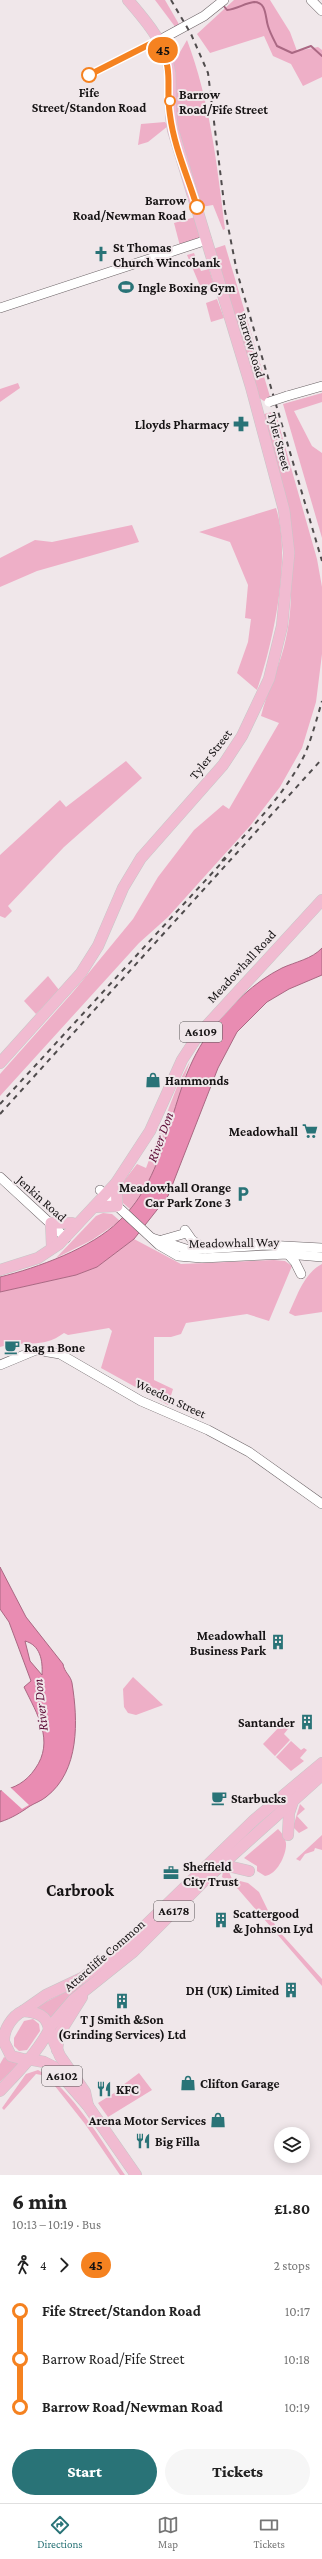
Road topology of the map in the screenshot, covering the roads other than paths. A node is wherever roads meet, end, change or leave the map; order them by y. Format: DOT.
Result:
graph roads {
  1 [pos="128,0"];
  2 [pos="311,0"];
  3 [pos="220,3"];
  4 [pos="322,11"];
  5 [pos="158,40"];
  6 [pos="207,240"];
  7 [pos="0,308"];
  8 [pos="322,386"];
  9 [pos="256,406"];
  10 [pos="322,900"];
  11 [pos="0,1063"];
  12 [pos="129,1162"];
  13 [pos="0,1177"];
  14 [pos="116,1183"];
  15 [pos="102,1192"];
  16 [pos="94,1207"];
  17 [pos="119,1208"];
  18 [pos="51,1223"];
  19 [pos="72,1223"];
  20 [pos="64,1236"];
  21 [pos="157,1239"];
  22 [pos="309,1247"];
  23 [pos="322,1248"];
  24 [pos="50,1249"];
  25 [pos="205,1249"];
  26 [pos="288,1254"];
  27 [pos="308,1256"];
  28 [pos="322,1257"];
  29 [pos="0,1270"];
  30 [pos="301,1274"];
  31 [pos="0,1365"];
  32 [pos="322,1504"];
  33 [pos="322,1763"];
  34 [pos="322,1775"];
  35 [pos="293,1801"];
  36 [pos="254,1820"];
  37 [pos="274,1820"];
  38 [pos="288,1835"];
  39 [pos="235,1838"];
  40 [pos="237,1853"];
  41 [pos="220,1866"];
  42 [pos="249,1871"];
  43 [pos="87,1988"];
  44 [pos="23,2012"];
  45 [pos="49,2029"];
  46 [pos="2,2046"];
  47 [pos="57,2050"];
  48 [pos="28,2060"];
  49 [pos="0,2091"];
  50 [pos="88,2106"];
  51 [pos="136,2175"];
  1 -- 5 [label="main road, Barrow Road"];
  2 -- 4 [label="street"];
  3 -- 5 [label="street"];
  5 -- 6 [label="main road, Barrow Road"];
  6 -- 7 [label="street"];
  6 -- 9 [label="main road, Barrow Road"];
  8 -- 9 [label="street, bridge"];
  9 -- 11 [label="main road, Tyler Street"];
  10 -- 12 [label="main road, Meadowhall Road / A6109"];
  12 -- 14 [label="main road, Meadowhall Road / A6109"];
  12 -- 15 [label="main road, Meadowhall Road / A6109"];
  13 -- 18 [label="street, Jenkin Road"];
  14 -- 15 [label="main road, Meadowhall Road / A6109"];
  14 -- 17 [label="main road"];
  15 -- 16 [label="main road, Meadowhall Road / A6109"];
  15 -- 17 [label="street, Meadowhall Way"];
  15 -- 19 [label="main road, Meadowhall Road / A6109"];
  16 -- 17 [label="main road"];
  16 -- 20 [label="main road, Meadowhall Road / A6109"];
  17 -- 21 [label="street, Meadowhall Way"];
  18 -- 19 [label="main road"];
  18 -- 20 [label="street, Jenkin Road"];
  18 -- 24 [label="main road"];
  19 -- 20 [label="main road, Meadowhall Road / A6109"];
  20 -- 24 [label="main road, Meadowhall Road / A6109"];
  21 -- 25 [label="street, Meadowhall Way"];
  21 -- 25 [label="street"];
  21 -- 26 [label="street, Meadowhall Way"];
  22 -- 23 [label="street, Meadowhall Way"];
  22 -- 25 [label="street, Meadowhall Way"];
  22 -- 27 [label="street"];
  24 -- 29 [label="main road, Meadowhall Road / A6109"];
  26 -- 27 [label="street, Meadowhall Way"];
  26 -- 30 [label="street"];
  27 -- 28 [label="street, Meadowhall Way"];
  31 -- 32 [label="street, Weedon Street"];
  33 -- 36 [label="main road, Attercliffe Common / A6178"];
  34 -- 35 [label="main road, Attercliffe Common / A6178"];
  35 -- 37 [label="main road, Attercliffe Common / A6178"];
  35 -- 38 [label="main road"];
  36 -- 37 [label="main road"];
  36 -- 39 [label="main road, Attercliffe Common / A6178"];
  37 -- 40 [label="main road, Attercliffe Common / A6178"];
  39 -- 40 [label="main road"];
  39 -- 44 [label="main road, Attercliffe Common / A6178"];
  40 -- 41 [label="main road, Attercliffe Common / A6178"];
  41 -- 42 [label="main road"];
  41 -- 43 [label="main road, Attercliffe Common / A6178"];
  43 -- 45 [label="main road, Attercliffe Common / A6178"];
  43 -- 47 [label="main road"];
  44 -- 45 [label="main road"];
  44 -- 46 [label="main road, A6178"];
  45 -- 47 [label="main road, A6102"];
  45 -- 48 [label="main road, A6178"];
  46 -- 48 [label="main road, A6178"];
  47 -- 50 [label="main road, A6102"];
  48 -- 49 [label="main road, A6178"];
  48 -- 50 [label="main road, A6102"];
  50 -- 51 [label="main road, A6102"];
}
